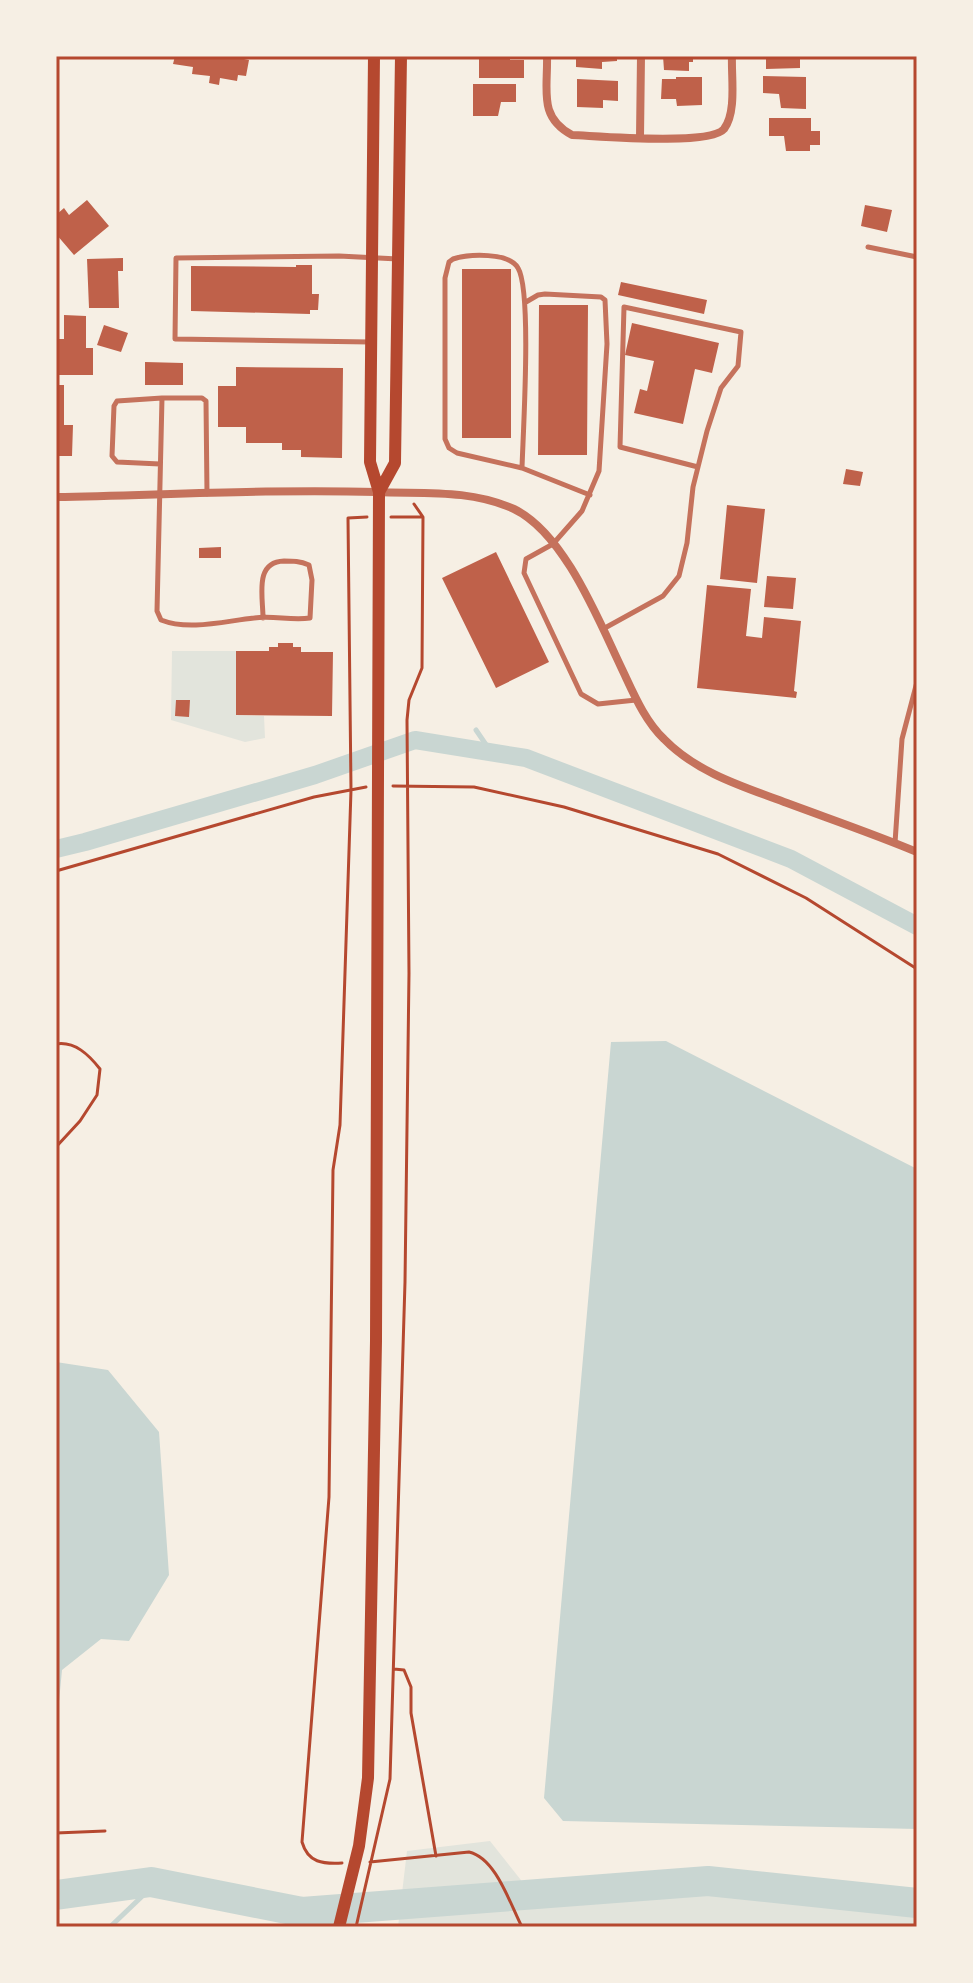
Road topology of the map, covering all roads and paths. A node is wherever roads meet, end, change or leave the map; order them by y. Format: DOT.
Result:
graph roads {
  1 [pos="374,56"];
  2 [pos="401,56"];
  3 [pos="547,56"];
  4 [pos="641,56"];
  5 [pos="732,56"];
  6 [pos="640,137"];
  7 [pos="868,247"];
  8 [pos="917,257"];
  9 [pos="372,258"];
  10 [pos="398,259"];
  11 [pos="526,303"];
  12 [pos="371,342"];
  13 [pos="162,398"];
  14 [pos="160,464"];
  15 [pos="698,467"];
  16 [pos="522,468"];
  17 [pos="379,492"];
  18 [pos="412,493"];
  19 [pos="207,494"];
  20 [pos="159,495"];
  21 [pos="590,495"];
  22 [pos="56,497"];
  23 [pos="379,517"];
  24 [pos="423,517"];
  25 [pos="553,544"];
  26 [pos="263,618"];
  27 [pos="602,629"];
  28 [pos="917,682"];
  29 [pos="636,700"];
  30 [pos="379,785"];
  31 [pos="408,787"];
  32 [pos="351,790"];
  33 [pos="895,843"];
  34 [pos="917,852"];
  35 [pos="56,871"];
  36 [pos="917,969"];
  37 [pos="56,1044"];
  38 [pos="56,1147"];
  39 [pos="394,1669"];
  40 [pos="105,1831"];
  41 [pos="56,1833"];
  42 [pos="436,1856"];
  43 [pos="381,1862"];
  44 [pos="328,1864"];
  45 [pos="339,1927"];
  46 [pos="356,1927"];
  47 [pos="522,1927"];
  1 -- 9 [label="main road"];
  2 -- 10 [label="main road"];
  3 -- 6 [label="street"];
  4 -- 6 [label="street"];
  5 -- 6 [label="street"];
  7 -- 8 [label="lane"];
  9 -- 10 [label="lane"];
  9 -- 12 [label="main road"];
  9 -- 12 [label="lane"];
  10 -- 17 [label="main road"];
  11 -- 16 [label="lane"];
  11 -- 16 [label="lane"];
  11 -- 21 [label="lane"];
  12 -- 17 [label="main road"];
  13 -- 14 [label="lane"];
  13 -- 14 [label="lane"];
  13 -- 19 [label="lane"];
  14 -- 20 [label="lane"];
  15 -- 15 [label="lane"];
  15 -- 27 [label="lane"];
  16 -- 21 [label="lane"];
  17 -- 18 [label="street"];
  17 -- 19 [label="street"];
  17 -- 23 [label="main road"];
  18 -- 24 [label="path"];
  18 -- 25 [label="street"];
  19 -- 20 [label="street"];
  20 -- 22 [label="street"];
  20 -- 26 [label="lane"];
  21 -- 25 [label="lane"];
  23 -- 24 [label="path"];
  23 -- 30 [label="main road"];
  23 -- 32 [label="path"];
  24 -- 31 [label="path"];
  25 -- 27 [label="street"];
  25 -- 29 [label="lane"];
  26 -- 26 [label="lane"];
  27 -- 29 [label="street"];
  28 -- 33 [label="lane"];
  29 -- 33 [label="street"];
  30 -- 31 [label="path"];
  30 -- 45 [label="main road"];
  31 -- 36 [label="path"];
  31 -- 39 [label="path"];
  32 -- 35 [label="path"];
  32 -- 44 [label="path"];
  33 -- 34 [label="street"];
  37 -- 38 [label="path"];
  39 -- 42 [label="path"];
  39 -- 46 [label="path"];
  40 -- 41 [label="path"];
  42 -- 43 [label="path"];
  42 -- 47 [label="path"];
}
